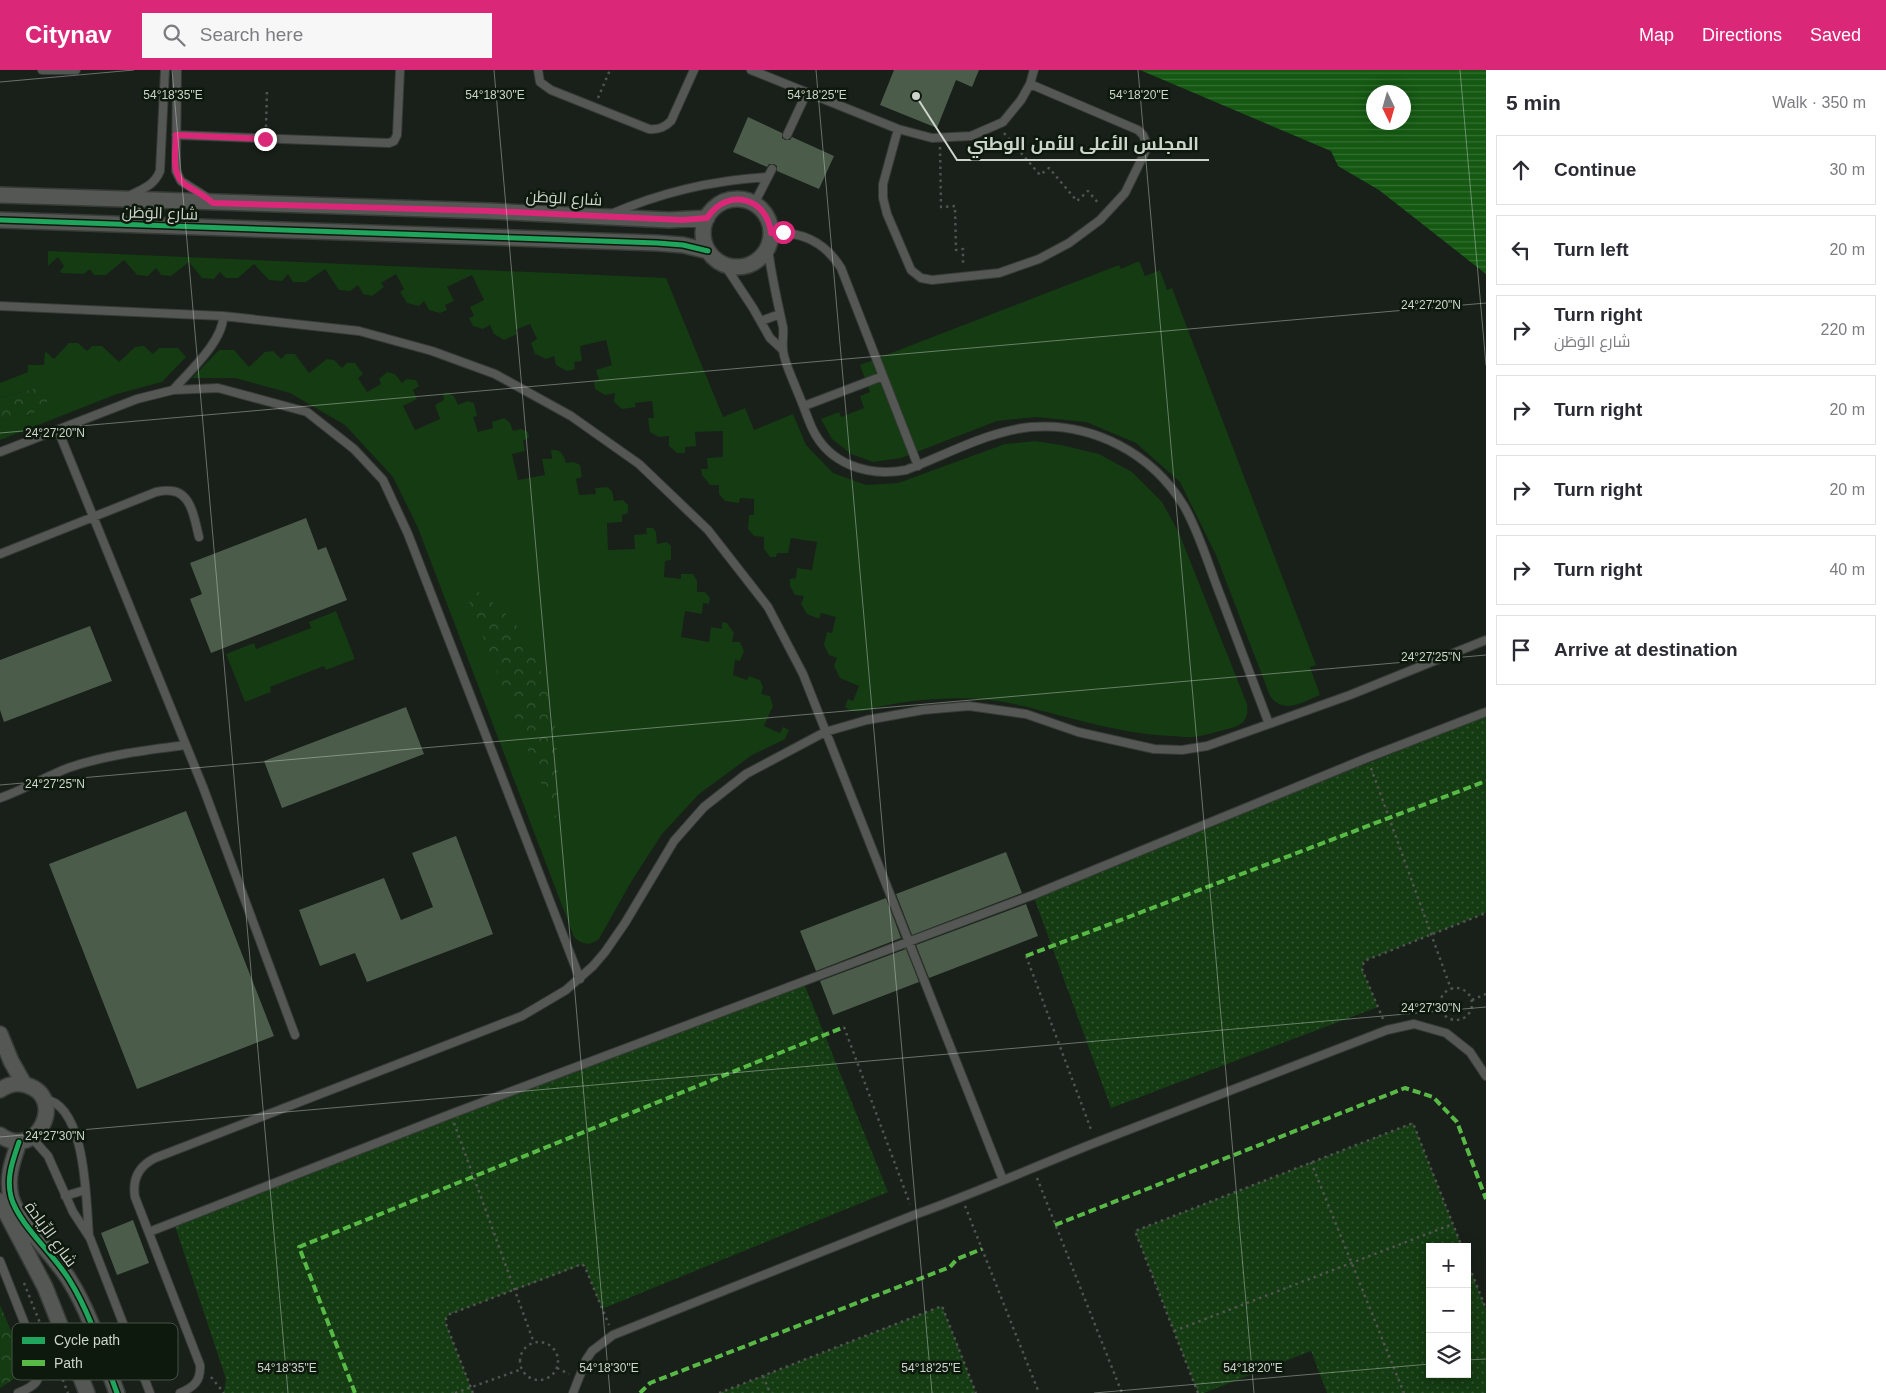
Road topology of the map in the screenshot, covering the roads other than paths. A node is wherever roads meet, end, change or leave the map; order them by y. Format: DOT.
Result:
graph roads {
  1 [pos="42,70"];
  2 [pos="76,70"];
  3 [pos="165,70"];
  4 [pos="177,70"];
  5 [pos="400,70"];
  6 [pos="538,70"];
  7 [pos="694,70"];
  8 [pos="751,70"];
  9 [pos="1034,70"];
  10 [pos="1030,84"];
  11 [pos="807,92"];
  12 [pos="898,129"];
  13 [pos="176,135"];
  14 [pos="787,135"];
  15 [pos="0,195"];
  16 [pos="123,200"];
  17 [pos="213,203"];
  18 [pos="754,204"];
  19 [pos="604,218"];
  20 [pos="707,218"];
  21 [pos="0,220"];
  22 [pos="769,240"];
  23 [pos="708,251"];
  24 [pos="724,264"];
  25 [pos="0,306"];
  26 [pos="780,314"];
  27 [pos="223,316"];
  28 [pos="761,321"];
  29 [pos="783,350"];
  30 [pos="883,376"];
  31 [pos="173,390"];
  32 [pos="804,406"];
  33 [pos="58,430"];
  34 [pos="0,452"];
  35 [pos="918,466"];
  36 [pos="94,516"];
  37 [pos="199,537"];
  38 [pos="0,554"];
  39 [pos="1486,640"];
  40 [pos="1486,712"];
  41 [pos="1269,724"];
  42 [pos="825,732"];
  43 [pos="186,746"];
  44 [pos="0,798"];
  45 [pos="908,942"];
  46 [pos="580,979"];
  47 [pos="0,1034"];
  48 [pos="295,1035"];
  49 [pos="1486,1076"];
  50 [pos="24,1084"];
  51 [pos="0,1090"];
  52 [pos="43,1098"];
  53 [pos="0,1135"];
  54 [pos="25,1140"];
  55 [pos="1003,1180"];
  56 [pos="85,1190"];
  57 [pos="65,1196"];
  58 [pos="0,1201"];
  59 [pos="149,1232"];
  60 [pos="90,1238"];
  61 [pos="0,1261"];
  62 [pos="24,1323"];
  63 [pos="59,1323"];
  64 [pos="89,1323"];
  65 [pos="123,1323"];
  66 [pos="37,1380"];
  67 [pos="82,1380"];
  68 [pos="112,1380"];
  69 [pos="145,1380"];
  70 [pos="18,1393"];
  71 [pos="87,1393"];
  72 [pos="117,1393"];
  73 [pos="150,1393"];
  74 [pos="180,1393"];
  75 [pos="573,1393"];
  1 -- 2 [label="lane"];
  3 -- 16 [label="lane"];
  4 -- 13 [label="lane"];
  5 -- 13 [label="lane"];
  6 -- 7 [label="lane"];
  8 -- 11 [label="lane"];
  9 -- 10 [label="lane"];
  10 -- 12 [label="lane"];
  10 -- 12 [label="lane"];
  11 -- 12 [label="lane"];
  11 -- 14 [label="lane"];
  13 -- 17 [label="lane"];
  15 -- 16 [label="street, شارع الوَطَن"];
  16 -- 17 [label="street, شارع الوَطَن"];
  17 -- 19 [label="street, شارع الوَطَن"];
  18 -- 19 [label="lane"];
  18 -- 20 [label="street"];
  18 -- 22 [label="street"];
  19 -- 20 [label="street, شارع الوَطَن"];
  20 -- 23 [label="street"];
  21 -- 23 [label="street, شارع الوَطَن"];
  22 -- 24 [label="street"];
  22 -- 26 [label="lane"];
  22 -- 30 [label="lane"];
  23 -- 24 [label="street"];
  24 -- 28 [label="lane"];
  25 -- 27 [label="lane"];
  26 -- 28 [label="lane"];
  26 -- 29 [label="lane"];
  27 -- 31 [label="lane"];
  27 -- 42 [label="lane"];
  28 -- 29 [label="lane"];
  29 -- 32 [label="lane"];
  30 -- 32 [label="lane"];
  30 -- 35 [label="lane"];
  31 -- 33 [label="lane"];
  31 -- 46 [label="lane"];
  32 -- 35 [label="lane"];
  33 -- 34 [label="lane"];
  33 -- 36 [label="lane"];
  35 -- 41 [label="lane"];
  36 -- 37 [label="lane"];
  36 -- 38 [label="lane"];
  36 -- 43 [label="lane"];
  39 -- 41 [label="lane"];
  40 -- 45 [label="lane"];
  41 -- 42 [label="lane"];
  42 -- 45 [label="lane"];
  42 -- 46 [label="lane"];
  43 -- 44 [label="lane"];
  43 -- 48 [label="lane"];
  45 -- 55 [label="lane"];
  45 -- 59 [label="lane"];
  46 -- 59 [label="lane"];
  47 -- 50 [label="street"];
  49 -- 55 [label="lane"];
  50 -- 51 [label="street"];
  50 -- 52 [label="street"];
  52 -- 54 [label="street"];
  52 -- 56 [label="lane, شارع الرِّيادة"];
  53 -- 54 [label="street"];
  54 -- 57 [label="lane, شارع الرِّيادة"];
  54 -- 64 [label="street, شارع الرِّيادة"];
  55 -- 75 [label="lane"];
  56 -- 57 [label="lane"];
  56 -- 60 [label="lane, شارع الرِّيادة"];
  57 -- 60 [label="lane, شارع الرِّيادة"];
  58 -- 63 [label="street, شارع الرِّيادة"];
  59 -- 74 [label="lane"];
  60 -- 65 [label="lane, شارع الرِّيادة"];
  61 -- 62 [label="lane"];
  66 -- 70 [label="lane"];
  67 -- 71 [label="street, شارع الرِّيادة"];
  68 -- 72 [label="street, شارع الرِّيادة"];
  69 -- 73 [label="lane, شارع الرِّيادة"];
}
